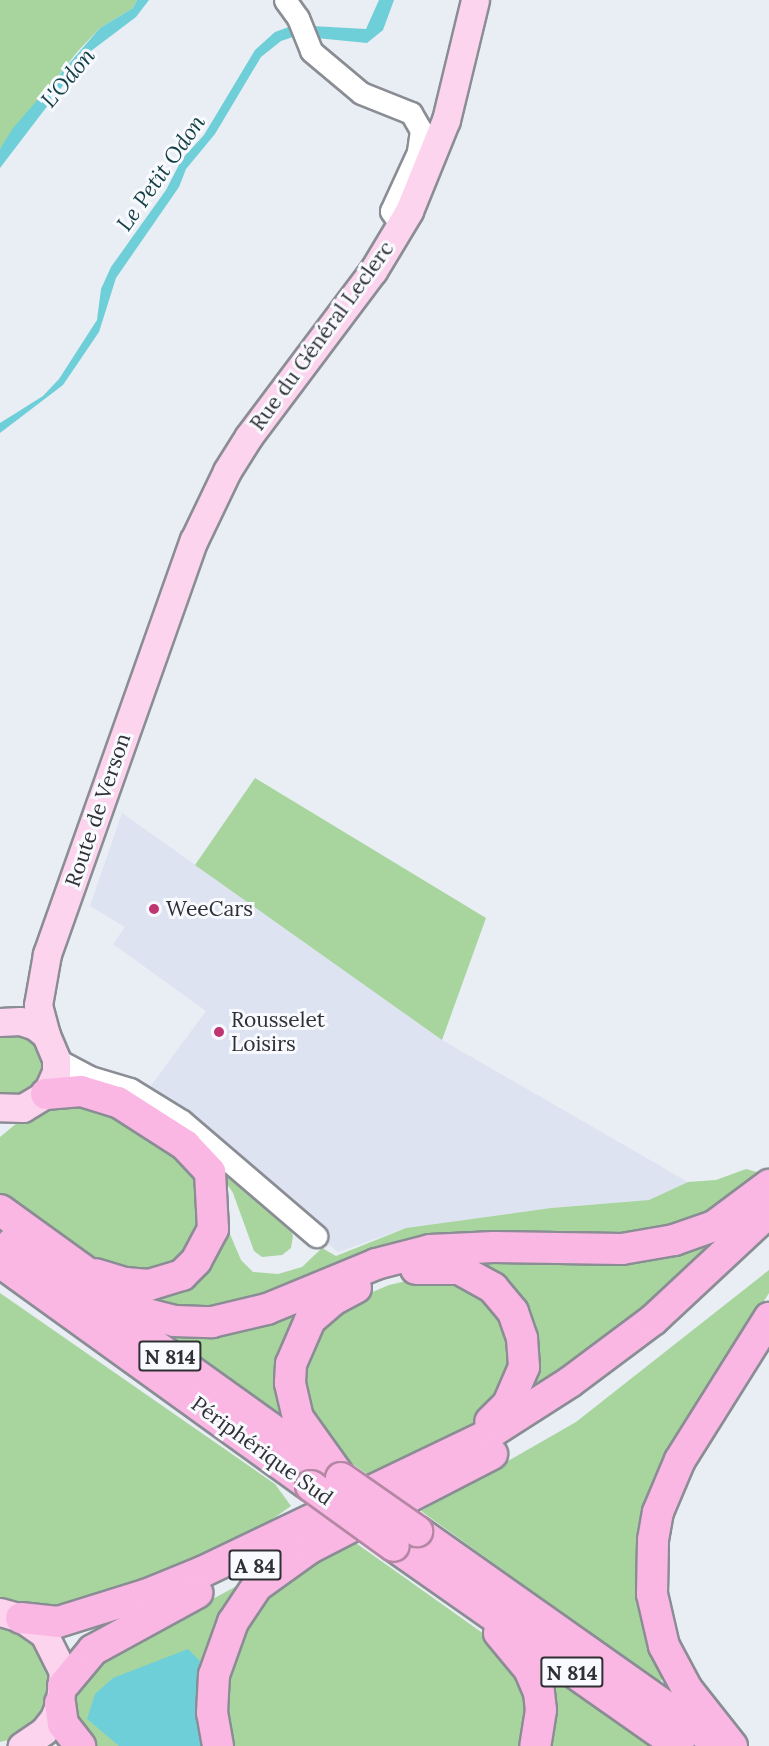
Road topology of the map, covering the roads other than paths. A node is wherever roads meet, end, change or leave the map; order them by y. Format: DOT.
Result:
graph roads {
  1 [pos="285,0"];
  2 [pos="475,0"];
  3 [pos="400,226"];
  4 [pos="149,666"];
  5 [pos="48,954"];
  6 [pos="3,1021"];
  7 [pos="51,1047"];
  8 [pos="23,1103"];
  9 [pos="0,1124"];
  10 [pos="769,1185"];
  11 [pos="0,1210"];
  12 [pos="769,1212"];
  13 [pos="0,1234"];
  14 [pos="316,1236"];
  15 [pos="769,1239"];
  16 [pos="0,1262"];
  17 [pos="88,1270"];
  18 [pos="769,1318"];
  19 [pos="464,1470"];
  20 [pos="407,1474"];
  21 [pos="341,1479"];
  22 [pos="406,1539"];
  23 [pos="466,1597"];
  24 [pos="10,1615"];
  25 [pos="62,1695"];
  26 [pos="22,1746"];
  27 [pos="80,1746"];
  28 [pos="218,1746"];
  29 [pos="535,1746"];
  30 [pos="679,1746"];
  31 [pos="723,1746"];
  32 [pos="732,1746"];
  1 -- 3 [label="street"];
  2 -- 3 [label="main road, Rue du Général Leclerc"];
  3 -- 4 [label="main road, Rue du Général Leclerc"];
  4 -- 5 [label="main road, Route de Verson"];
  5 -- 6 [label="main road, Route de Verson"];
  5 -- 7 [label="main road, Route de Verson"];
  6 -- 7 [label="main road"];
  7 -- 8 [label="main road"];
  7 -- 14 [label="street"];
  8 -- 9 [label="main road"];
  8 -- 17 [label="highway"];
  10 -- 17 [label="highway"];
  11 -- 17 [label="highway"];
  12 -- 20 [label="highway, A 84"];
  13 -- 21 [label="highway, Périphérique Sud / N 814"];
  15 -- 19 [label="highway, A 84"];
  16 -- 22 [label="highway, Périphérique Sud / N 814, bridge"];
  18 -- 32 [label="highway"];
  19 -- 25 [label="highway, A 84"];
  19 -- 28 [label="highway"];
  20 -- 21 [label="highway"];
  20 -- 24 [label="highway, A 84"];
  21 -- 22 [label="highway, Périphérique Sud / N 814, bridge"];
  22 -- 23 [label="highway, Périphérique Sud / N 814"];
  22 -- 31 [label="highway, N 814"];
  23 -- 29 [label="highway"];
  23 -- 30 [label="highway, N 814"];
  24 -- 25 [label="main road"];
  25 -- 26 [label="main road"];
  25 -- 27 [label="highway"];
}
